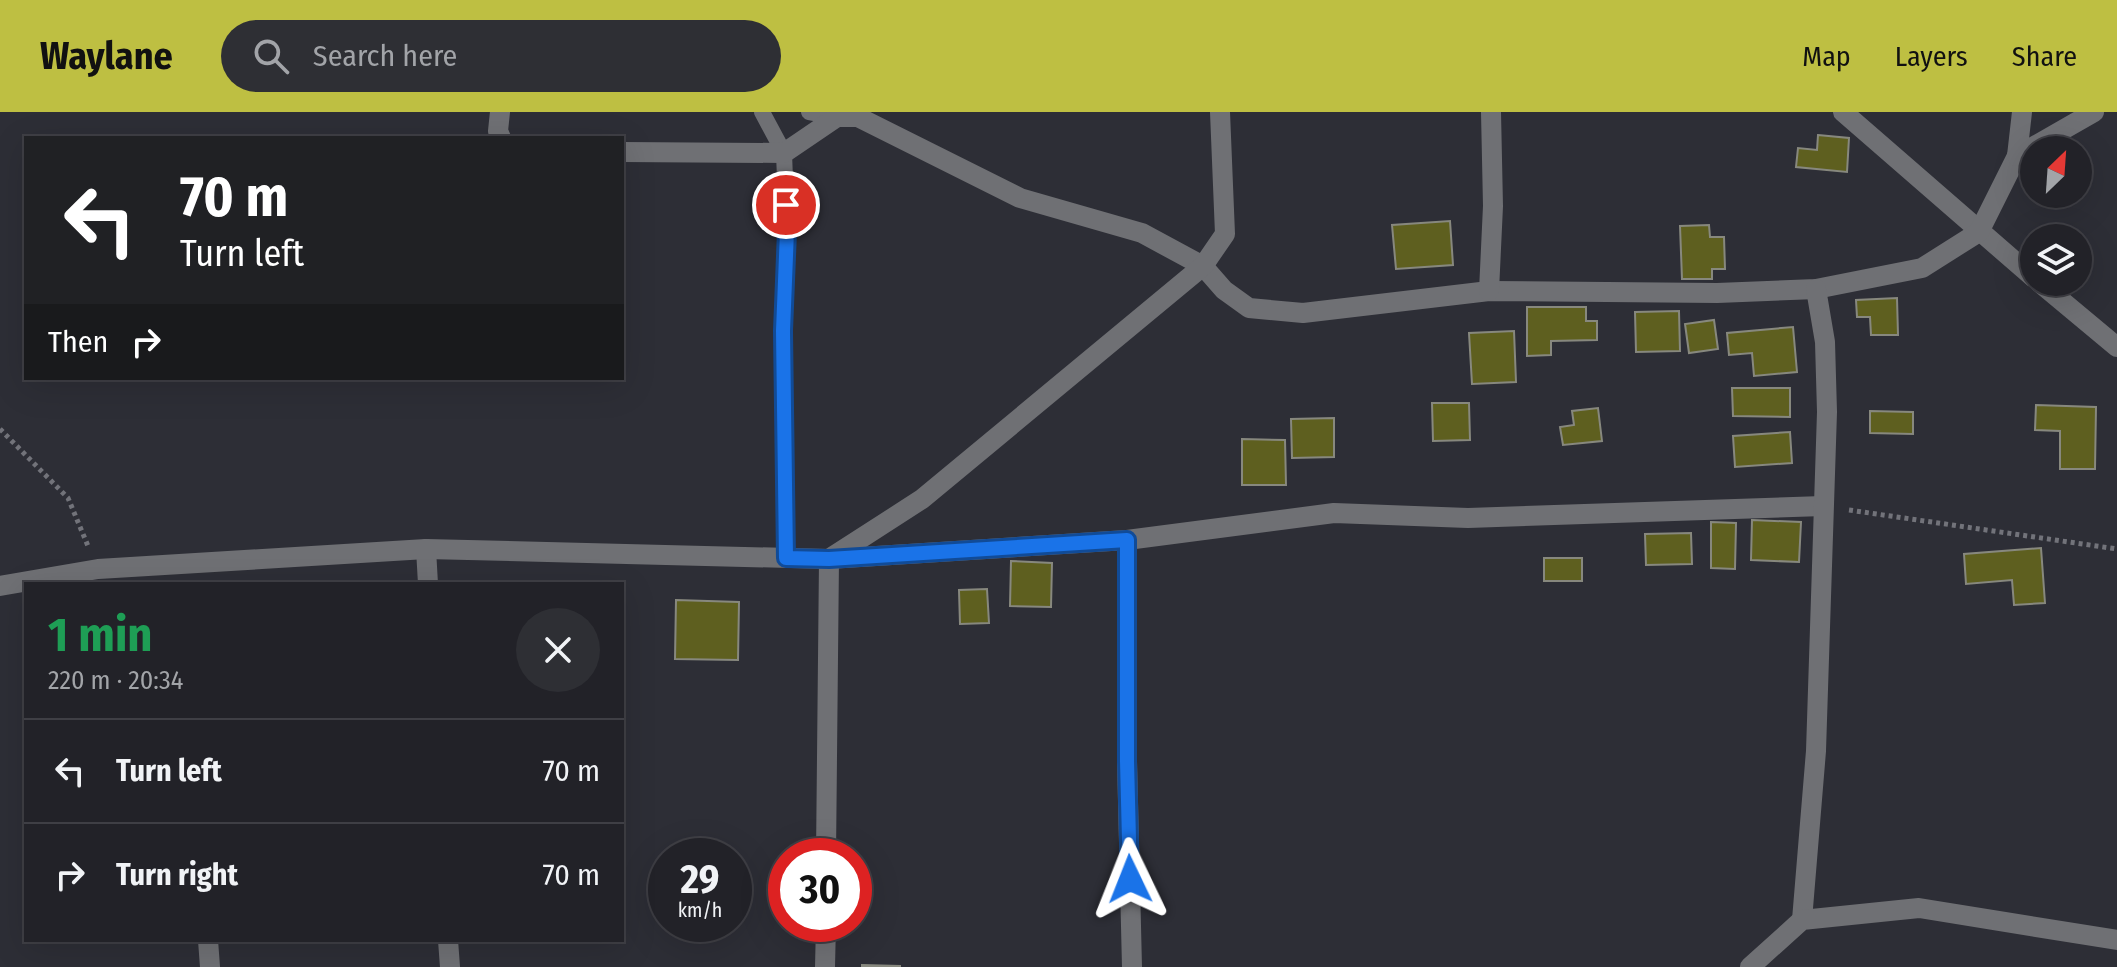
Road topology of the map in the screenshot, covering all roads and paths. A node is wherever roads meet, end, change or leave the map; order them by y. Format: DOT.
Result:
graph roads {
  1 [pos="500,112"];
  2 [pos="762,112"];
  3 [pos="809,112"];
  4 [pos="1220,112"];
  5 [pos="1491,112"];
  6 [pos="1843,112"];
  7 [pos="2022,112"];
  8 [pos="2094,112"];
  9 [pos="837,117"];
  10 [pos="500,136"];
  11 [pos="624,152"];
  12 [pos="784,153"];
  13 [pos="2017,156"];
  14 [pos="1979,232"];
  15 [pos="1203,266"];
  16 [pos="2020,266"];
  17 [pos="1816,289"];
  18 [pos="1489,291"];
  19 [pos="2056,296"];
  20 [pos="2117,347"];
  21 [pos="0,429"];
  22 [pos="1823,506"];
  23 [pos="1127,540"];
  24 [pos="426,549"];
  25 [pos="2117,549"];
  26 [pos="786,558"];
  27 [pos="829,559"];
  28 [pos="98,569"];
  29 [pos="173,574"];
  30 [pos="428,582"];
  31 [pos="0,586"];
  32 [pos="826,838"];
  33 [pos="1802,920"];
  34 [pos="2117,940"];
  35 [pos="208,942"];
  36 [pos="448,942"];
  37 [pos="826,942"];
  38 [pos="210,967"];
  39 [pos="450,967"];
  40 [pos="825,967"];
  41 [pos="1132,967"];
  42 [pos="1750,967"];
  1 -- 10 [label="street"];
  2 -- 12 [label="lane"];
  3 -- 9 [label="lane"];
  4 -- 15 [label="street"];
  5 -- 18 [label="street"];
  6 -- 14 [label="street"];
  7 -- 13 [label="street"];
  8 -- 13 [label="street"];
  9 -- 12 [label="street"];
  9 -- 15 [label="street"];
  11 -- 12 [label="street"];
  12 -- 26 [label="lane"];
  13 -- 14 [label="street"];
  14 -- 16 [label="street"];
  14 -- 17 [label="street"];
  15 -- 18 [label="street"];
  15 -- 27 [label="street"];
  17 -- 18 [label="street"];
  17 -- 22 [label="street"];
  19 -- 20 [label="street"];
  21 -- 28 [label="path"];
  22 -- 23 [label="street"];
  22 -- 25 [label="path"];
  22 -- 33 [label="street"];
  23 -- 27 [label="street"];
  23 -- 41 [label="street"];
  24 -- 26 [label="street"];
  24 -- 29 [label="street"];
  24 -- 30 [label="street"];
  26 -- 27 [label="street"];
  27 -- 32 [label="street"];
  28 -- 29 [label="street"];
  28 -- 31 [label="street"];
  33 -- 34 [label="street"];
  33 -- 42 [label="street"];
  35 -- 38 [label="street"];
  36 -- 39 [label="street"];
  37 -- 40 [label="street"];
}
